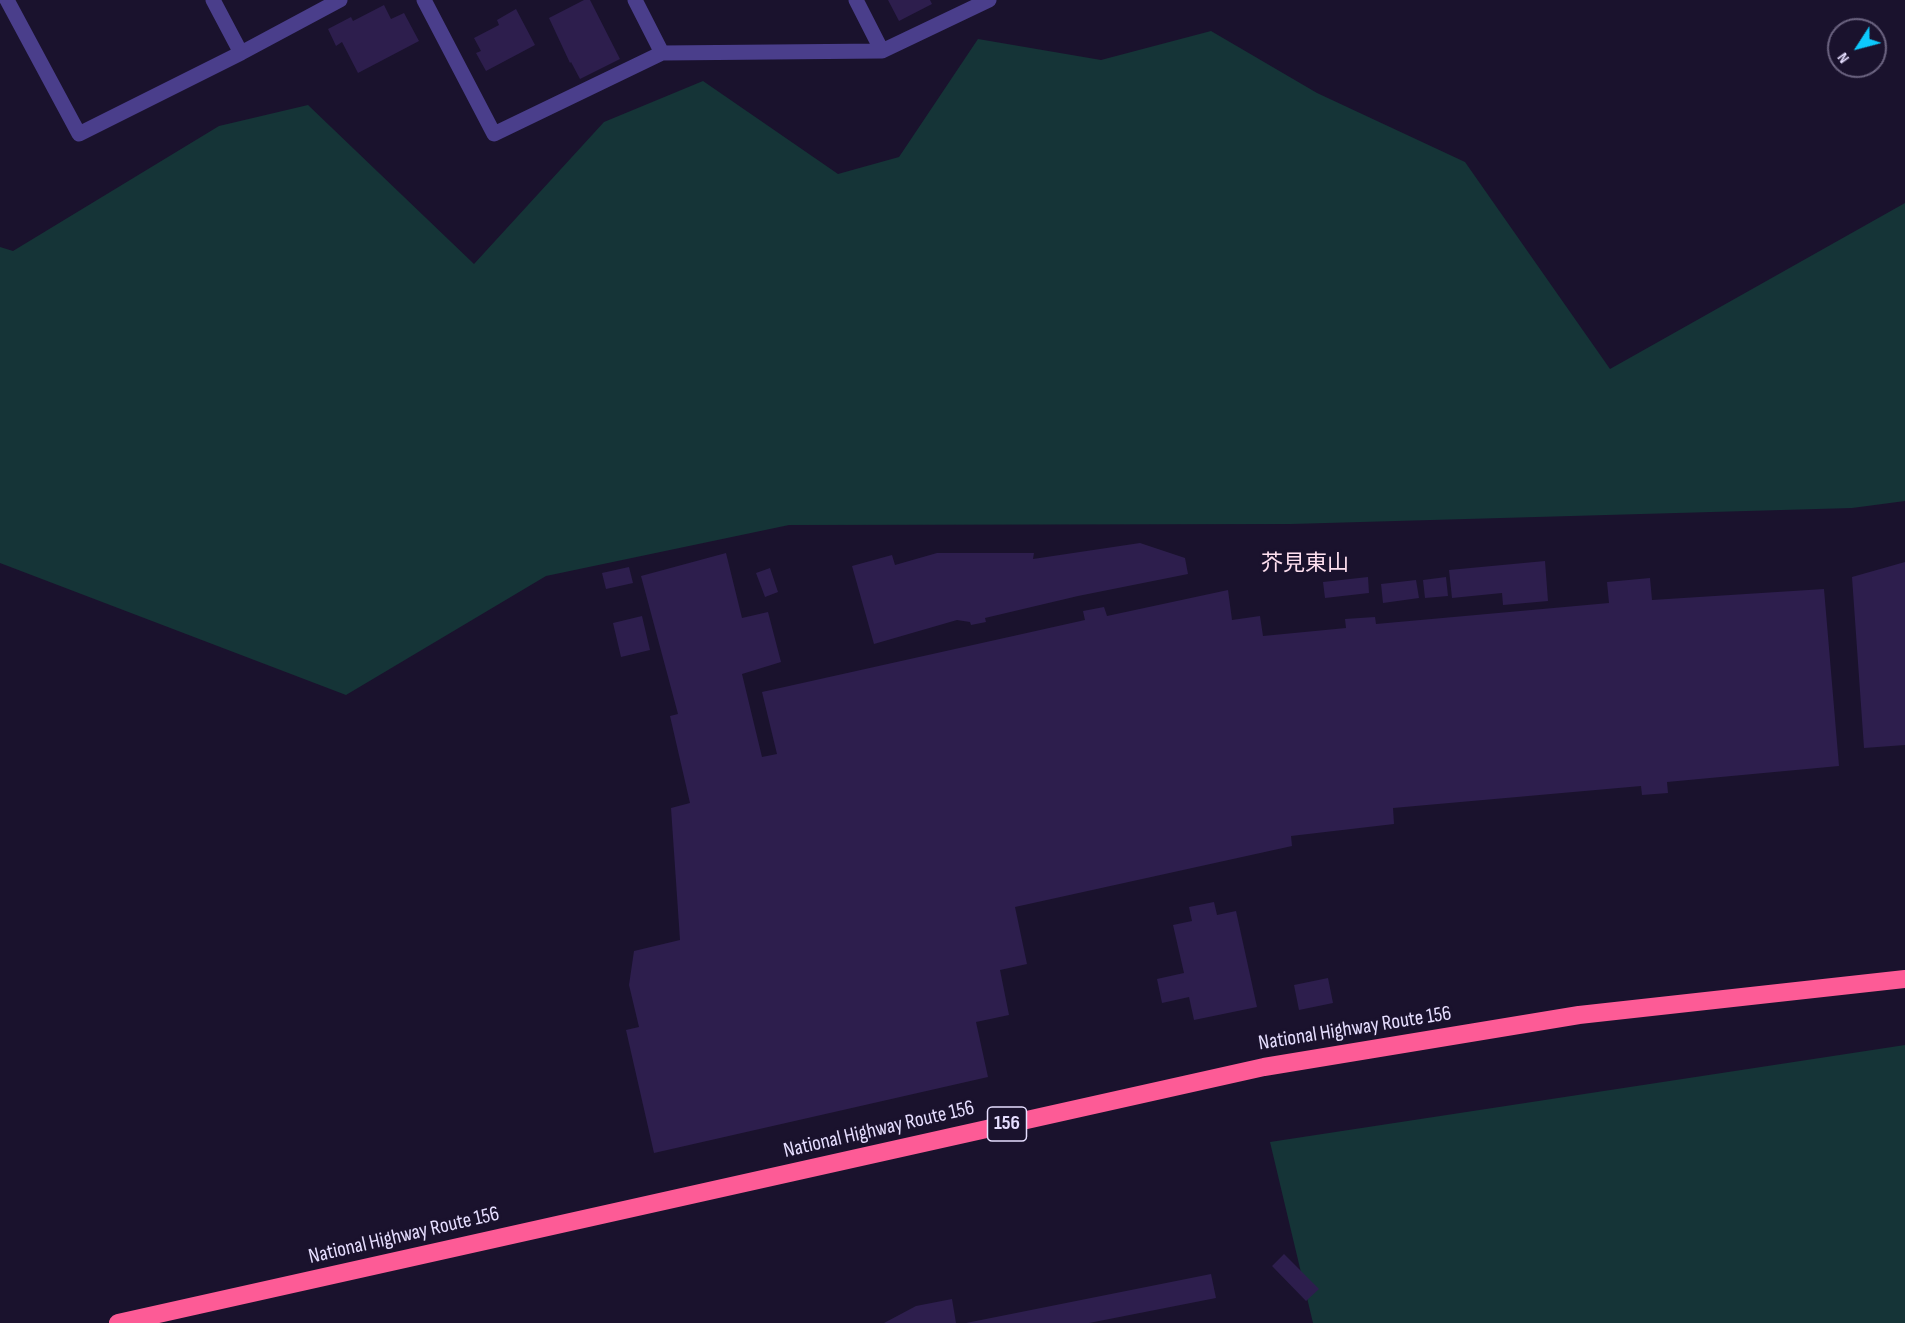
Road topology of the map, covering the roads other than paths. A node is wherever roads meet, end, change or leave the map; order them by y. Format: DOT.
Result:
graph roads {
  1 [pos="7,0"];
  2 [pos="213,0"];
  3 [pos="340,0"];
  4 [pos="424,0"];
  5 [pos="635,0"];
  6 [pos="856,0"];
  7 [pos="989,0"];
  8 [pos="882,51"];
  9 [pos="241,53"];
  10 [pos="662,53"];
  11 [pos="1905,979"];
  12 [pos="118,1323"];
  1 -- 9 [label="street"];
  2 -- 9 [label="street"];
  3 -- 9 [label="street"];
  4 -- 10 [label="street"];
  5 -- 10 [label="street"];
  6 -- 8 [label="street"];
  7 -- 8 [label="street"];
  8 -- 10 [label="street"];
  11 -- 12 [label="highway, National Highway Route 156 / 156"];
}
